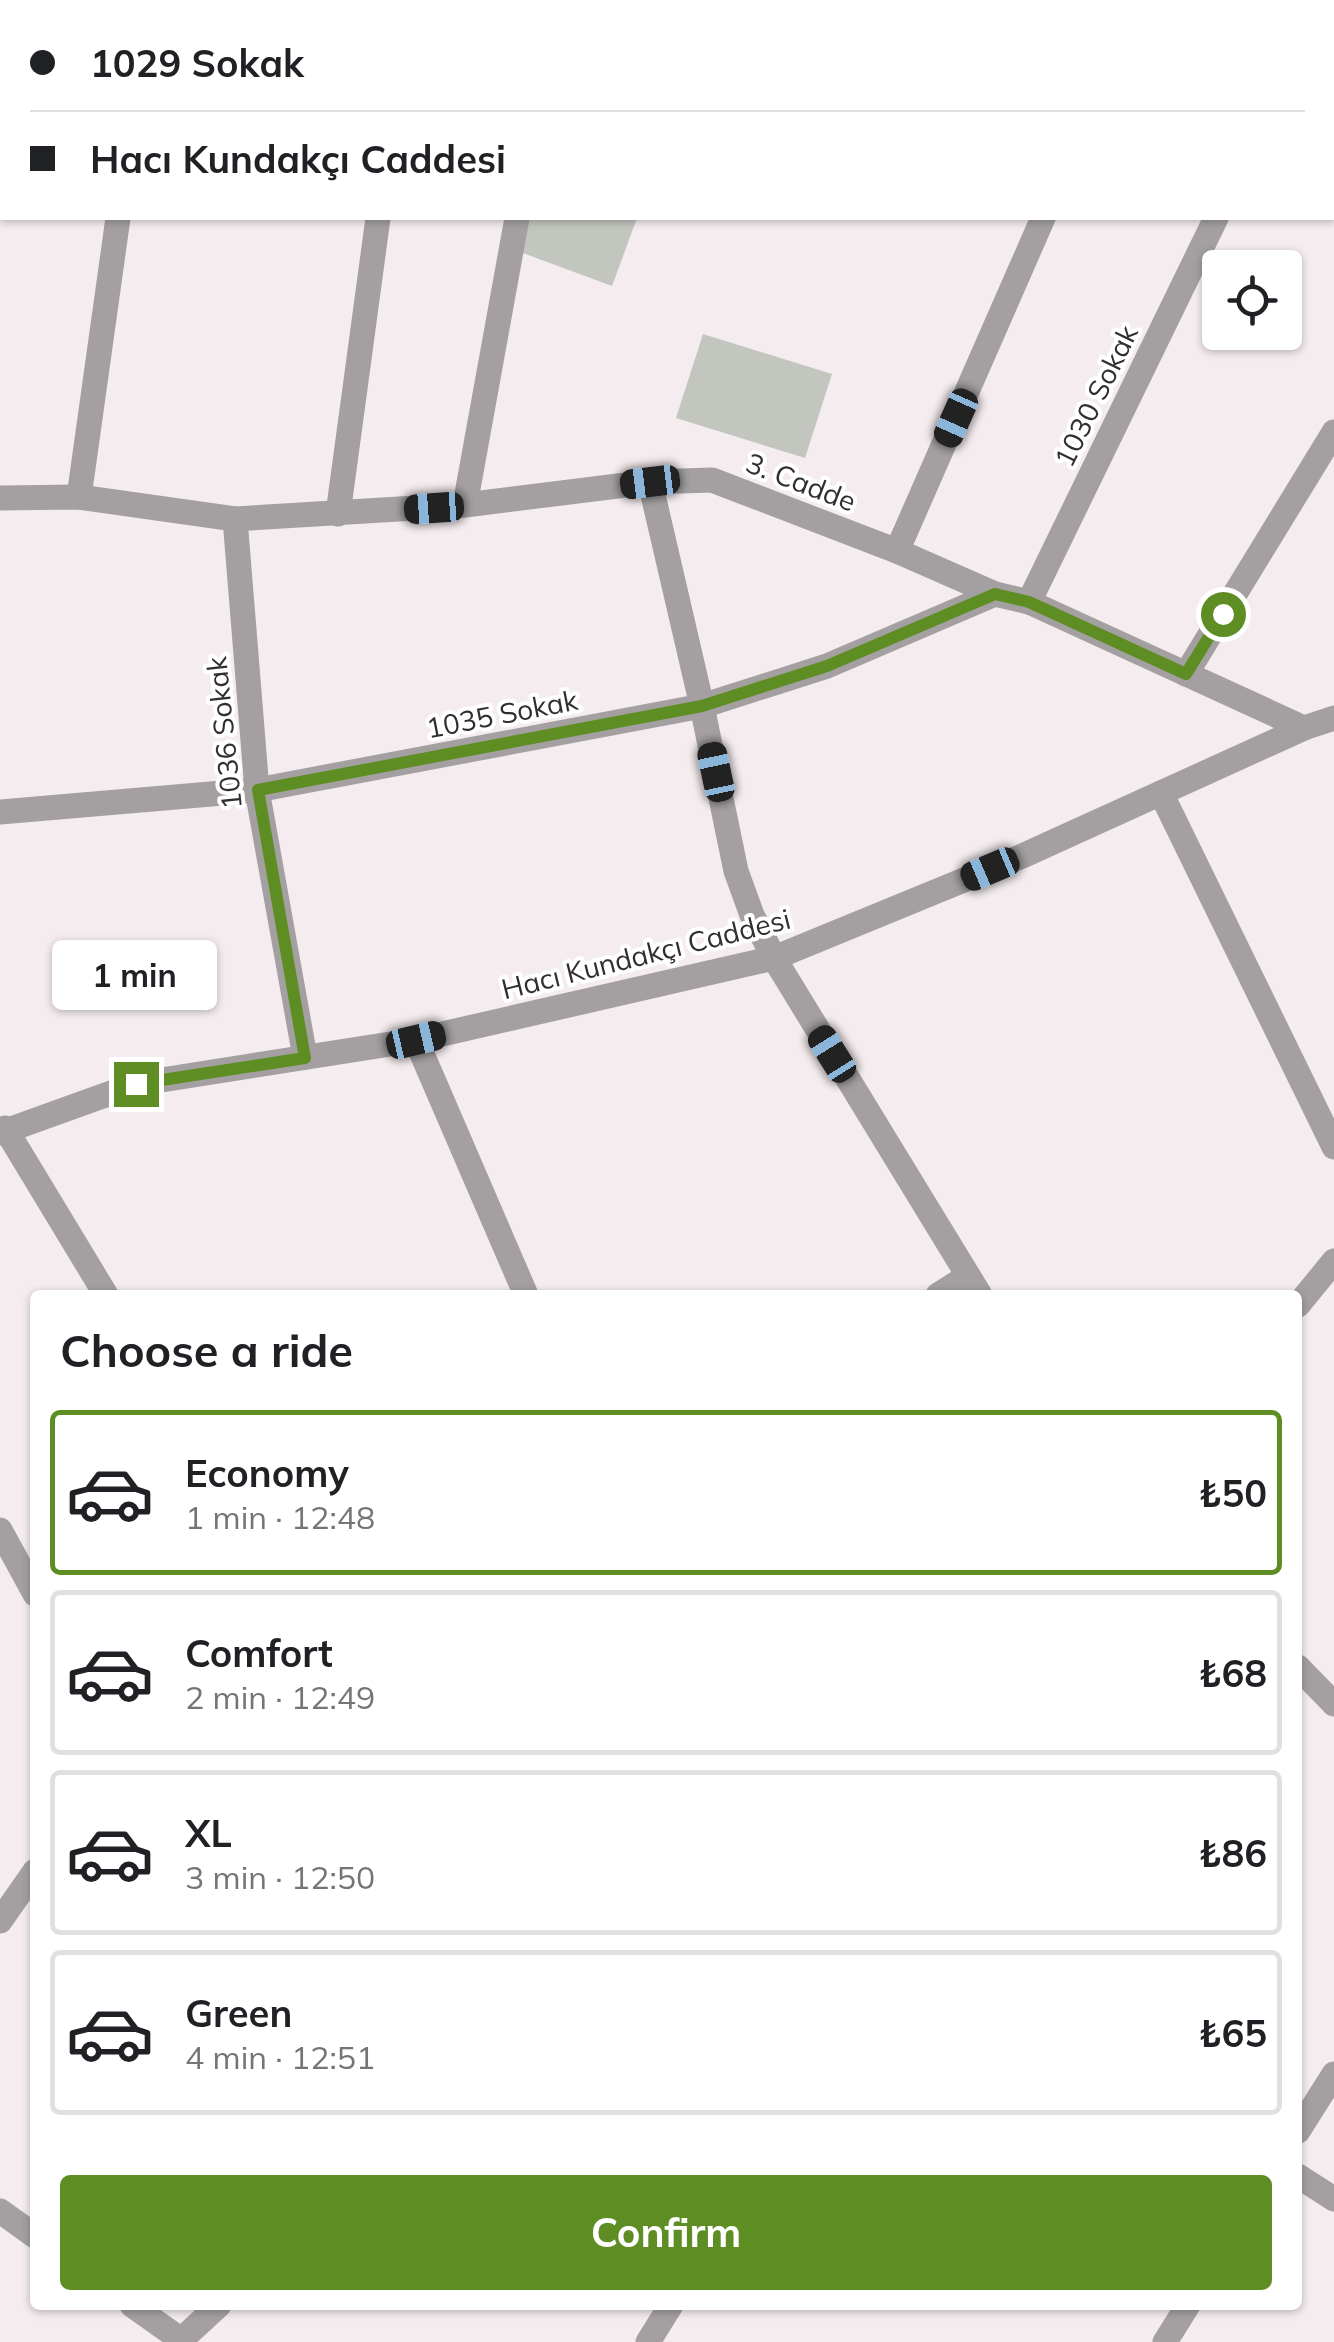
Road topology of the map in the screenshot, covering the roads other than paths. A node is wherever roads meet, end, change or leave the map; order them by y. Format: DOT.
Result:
graph roads {
  1 [pos="118,220"];
  2 [pos="378,220"];
  3 [pos="517,220"];
  4 [pos="1042,220"];
  5 [pos="1215,220"];
  6 [pos="1334,432"];
  7 [pos="650,482"];
  8 [pos="79,497"];
  9 [pos="0,498"];
  10 [pos="465,505"];
  11 [pos="338,514"];
  12 [pos="234,519"];
  13 [pos="897,551"];
  14 [pos="995,594"];
  15 [pos="1029,602"];
  16 [pos="1186,674"];
  17 [pos="702,706"];
  18 [pos="1334,718"];
  19 [pos="1304,728"];
  20 [pos="258,790"];
  21 [pos="1161,793"];
  22 [pos="0,812"];
  23 [pos="774,958"];
  24 [pos="416,1040"];
  25 [pos="305,1058"];
  26 [pos="2,1130"];
  27 [pos="1334,1147"];
  28 [pos="1334,1261"];
  29 [pos="974,1285"];
  30 [pos="103,1290"];
  31 [pos="524,1290"];
  32 [pos="1302,1300"];
  33 [pos="0,1530"];
  34 [pos="30,1585"];
  35 [pos="1302,1671"];
  36 [pos="1334,1704"];
  37 [pos="30,1878"];
  38 [pos="0,1921"];
  39 [pos="1334,2074"];
  40 [pos="1302,2125"];
  41 [pos="1302,2179"];
  42 [pos="1334,2199"];
  43 [pos="0,2211"];
  44 [pos="30,2232"];
  45 [pos="139,2310"];
  46 [pos="214,2310"];
  47 [pos="668,2310"];
  48 [pos="1185,2310"];
  49 [pos="181,2341"];
  50 [pos="648,2342"];
  51 [pos="1165,2342"];
  1 -- 8 [label="street"];
  2 -- 11 [label="street"];
  3 -- 10 [label="street"];
  4 -- 13 [label="street"];
  5 -- 15 [label="street, 1030 Sokak"];
  6 -- 16 [label="street"];
  7 -- 10 [label="street, 3. Cadde"];
  7 -- 13 [label="street, 3. Cadde"];
  7 -- 17 [label="street"];
  8 -- 9 [label="street, 3. Cadde"];
  8 -- 12 [label="street, 3. Cadde"];
  10 -- 11 [label="street, 3. Cadde"];
  11 -- 12 [label="street, 3. Cadde"];
  12 -- 20 [label="street, 1036 Sokak"];
  13 -- 14 [label="street, 3. Cadde"];
  14 -- 15 [label="street, 3. Cadde"];
  14 -- 17 [label="street, 1035 Sokak"];
  15 -- 16 [label="street, 3. Cadde"];
  16 -- 19 [label="street, 3. Cadde"];
  17 -- 20 [label="street, 1035 Sokak"];
  17 -- 23 [label="street"];
  18 -- 19 [label="street, Hacı Kundakçı Caddesi"];
  19 -- 21 [label="street, Hacı Kundakçı Caddesi"];
  20 -- 22 [label="street, 1035 Sokak"];
  20 -- 25 [label="street, 1036 Sokak"];
  21 -- 23 [label="street, Hacı Kundakçı Caddesi"];
  21 -- 27 [label="street"];
  23 -- 24 [label="street, Hacı Kundakçı Caddesi"];
  23 -- 29 [label="street"];
  24 -- 25 [label="street, Hacı Kundakçı Caddesi"];
  24 -- 31 [label="street"];
  25 -- 26 [label="street, Hacı Kundakçı Caddesi"];
  26 -- 30 [label="street"];
  28 -- 32 [label="street"];
  33 -- 34 [label="street"];
  35 -- 36 [label="street"];
  37 -- 38 [label="street"];
  39 -- 40 [label="street"];
  41 -- 42 [label="street"];
  43 -- 44 [label="street"];
  45 -- 49 [label="street"];
  46 -- 49 [label="street"];
  47 -- 50 [label="street"];
  48 -- 51 [label="street"];
}
